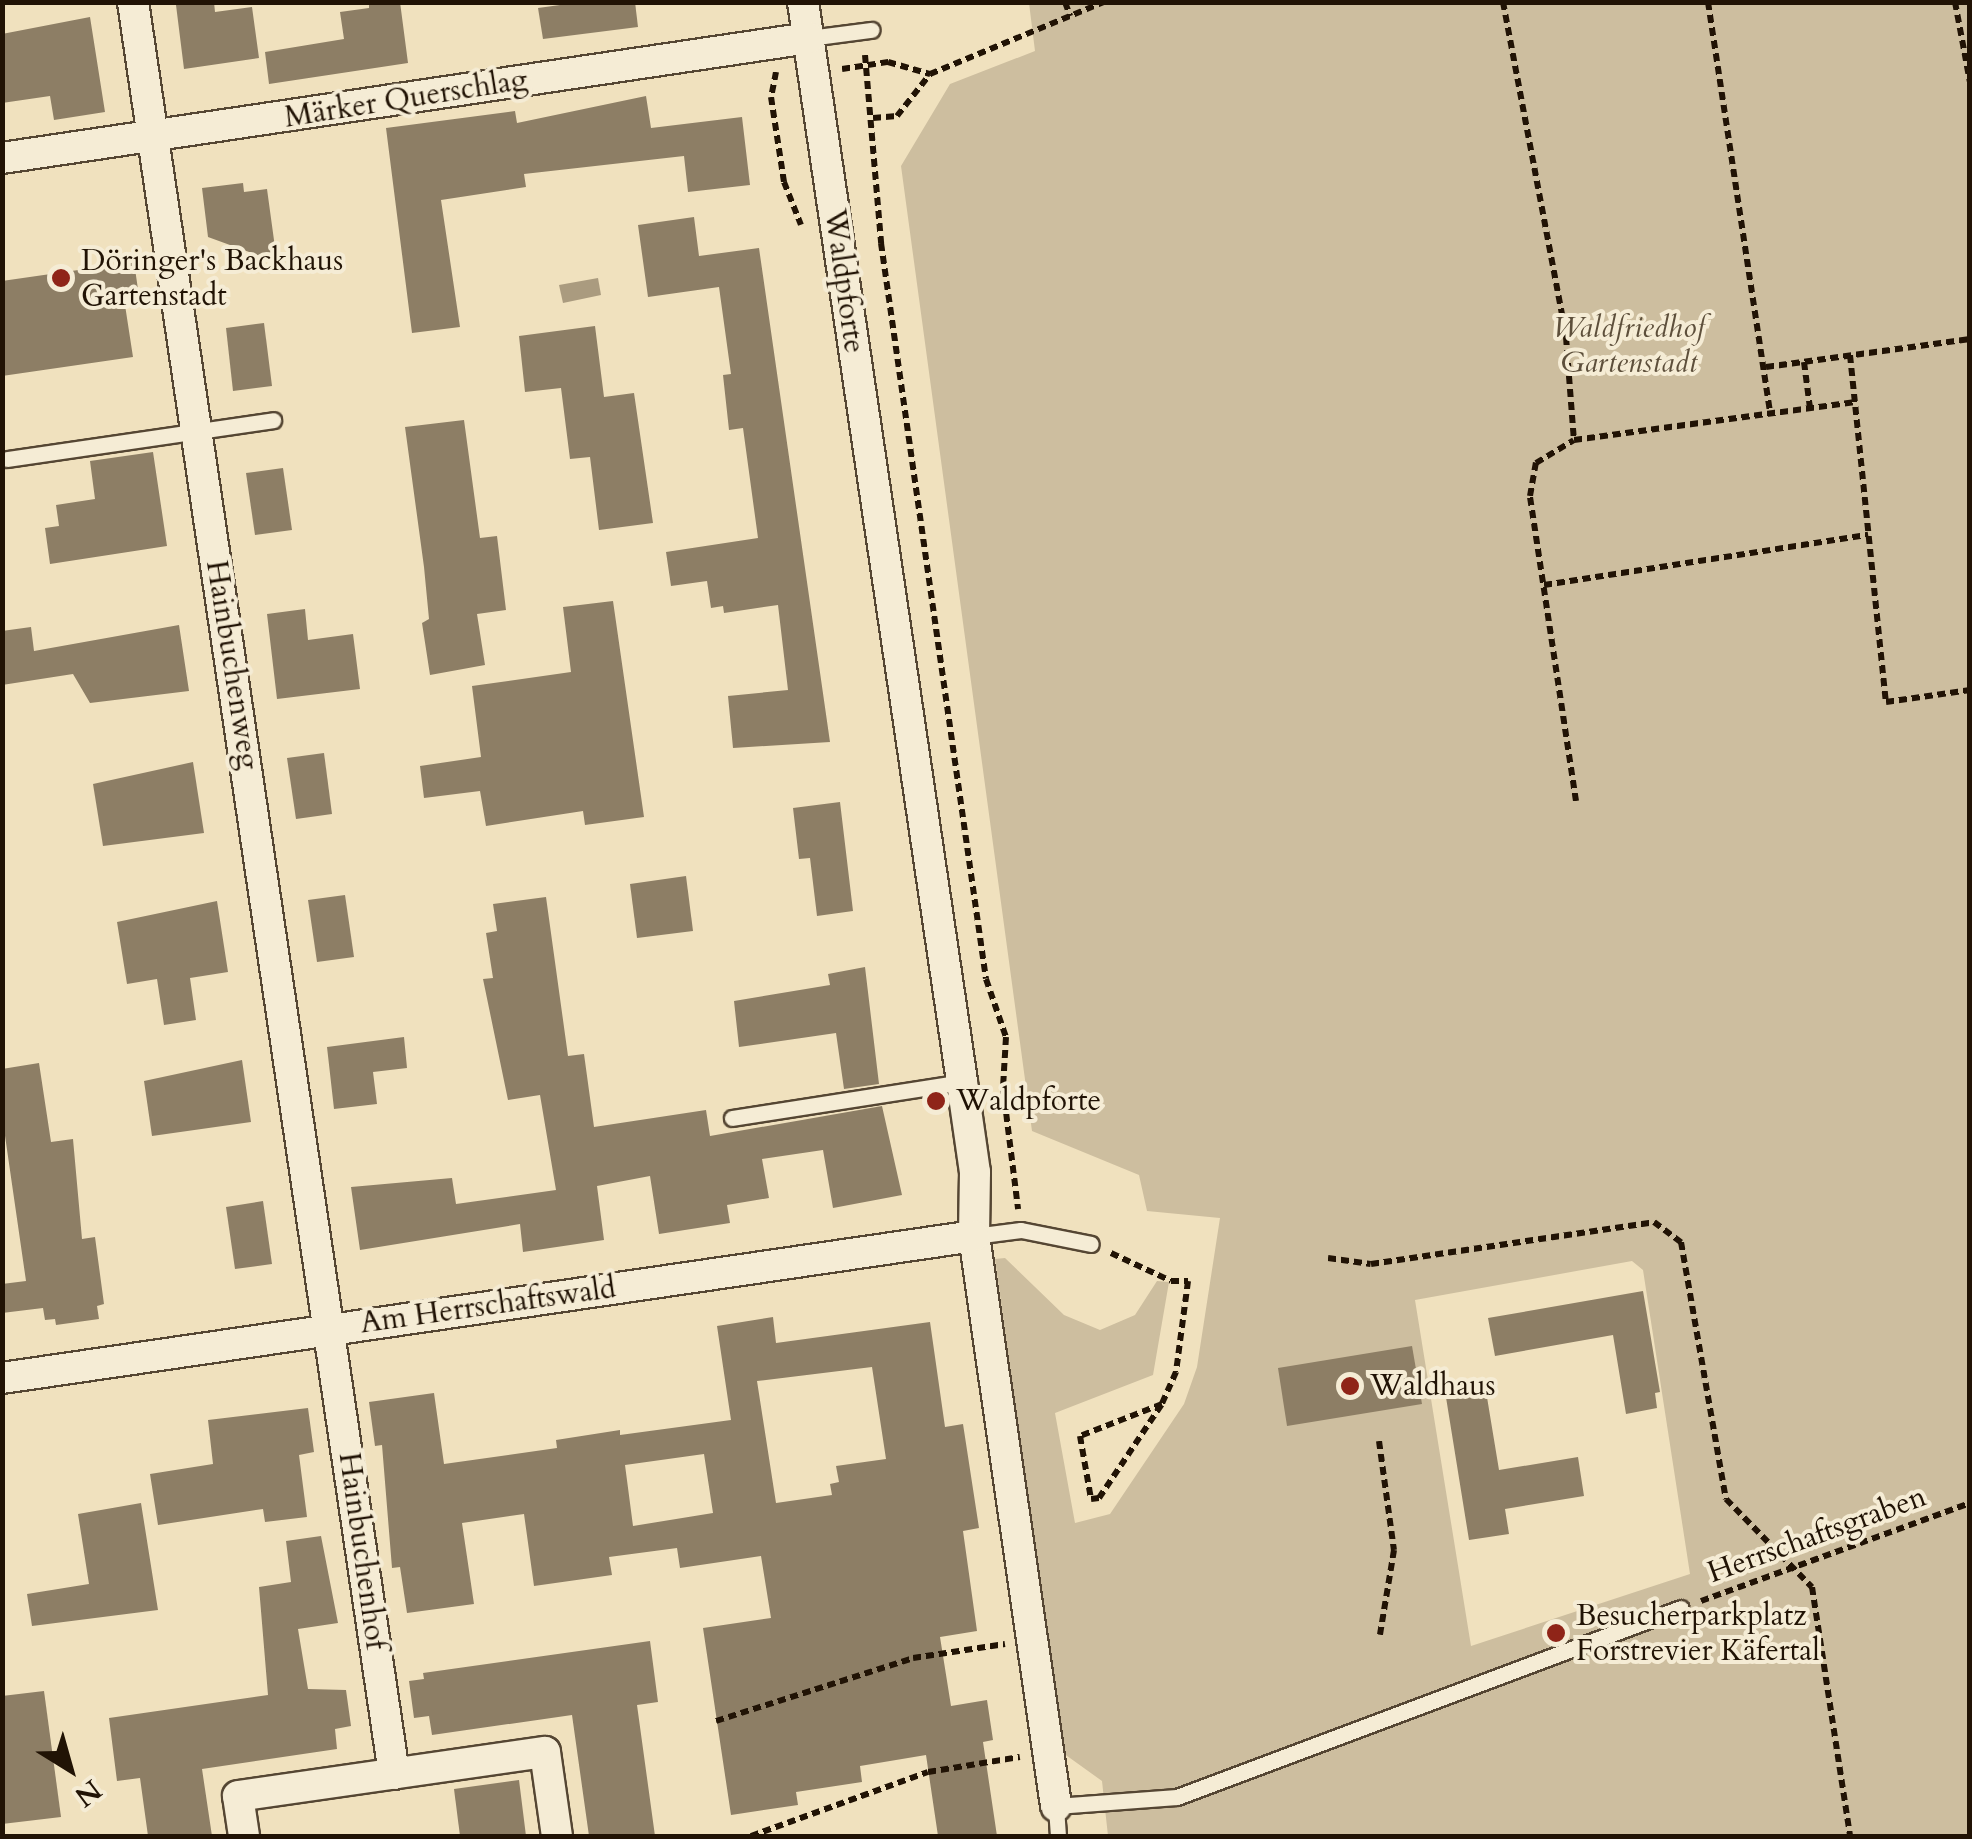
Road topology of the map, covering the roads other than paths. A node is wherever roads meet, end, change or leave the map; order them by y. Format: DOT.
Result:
graph roads {
  1 [pos="134,2"];
  2 [pos="803,2"];
  3 [pos="866,30"];
  4 [pos="808,38"];
  5 [pos="154,137"];
  6 [pos="2,158"];
  7 [pos="273,420"];
  8 [pos="198,431"];
  9 [pos="7,459"];
  10 [pos="962,1082"];
  11 [pos="732,1118"];
  12 [pos="974,1236"];
  13 [pos="1091,1244"];
  14 [pos="330,1328"];
  15 [pos="2,1378"];
  16 [pos="1681,1608"];
  17 [pos="394,1774"];
  18 [pos="1057,1822"];
  19 [pos="244,1836"];
  20 [pos="558,1836"];
  1 -- 5 [label="street, Hainbuchenweg"];
  2 -- 4 [label="street, Waldpforte"];
  3 -- 4 [label="lane"];
  4 -- 5 [label="street, Märker Querschlag"];
  4 -- 10 [label="street, Waldpforte"];
  5 -- 6 [label="street, Märker Querschlag"];
  5 -- 8 [label="street, Hainbuchenweg"];
  7 -- 8 [label="lane"];
  8 -- 9 [label="lane"];
  8 -- 14 [label="street, Hainbuchenweg"];
  10 -- 11 [label="lane"];
  10 -- 12 [label="street, Waldpforte"];
  12 -- 13 [label="lane"];
  12 -- 14 [label="street, Am Herrschaftswald"];
  12 -- 18 [label="street, Waldpforte"];
  14 -- 15 [label="street, Am Herrschaftswald"];
  14 -- 17 [label="street, Hainbuchenhof"];
  16 -- 18 [label="lane"];
  17 -- 19 [label="street"];
  17 -- 20 [label="street"];
}
